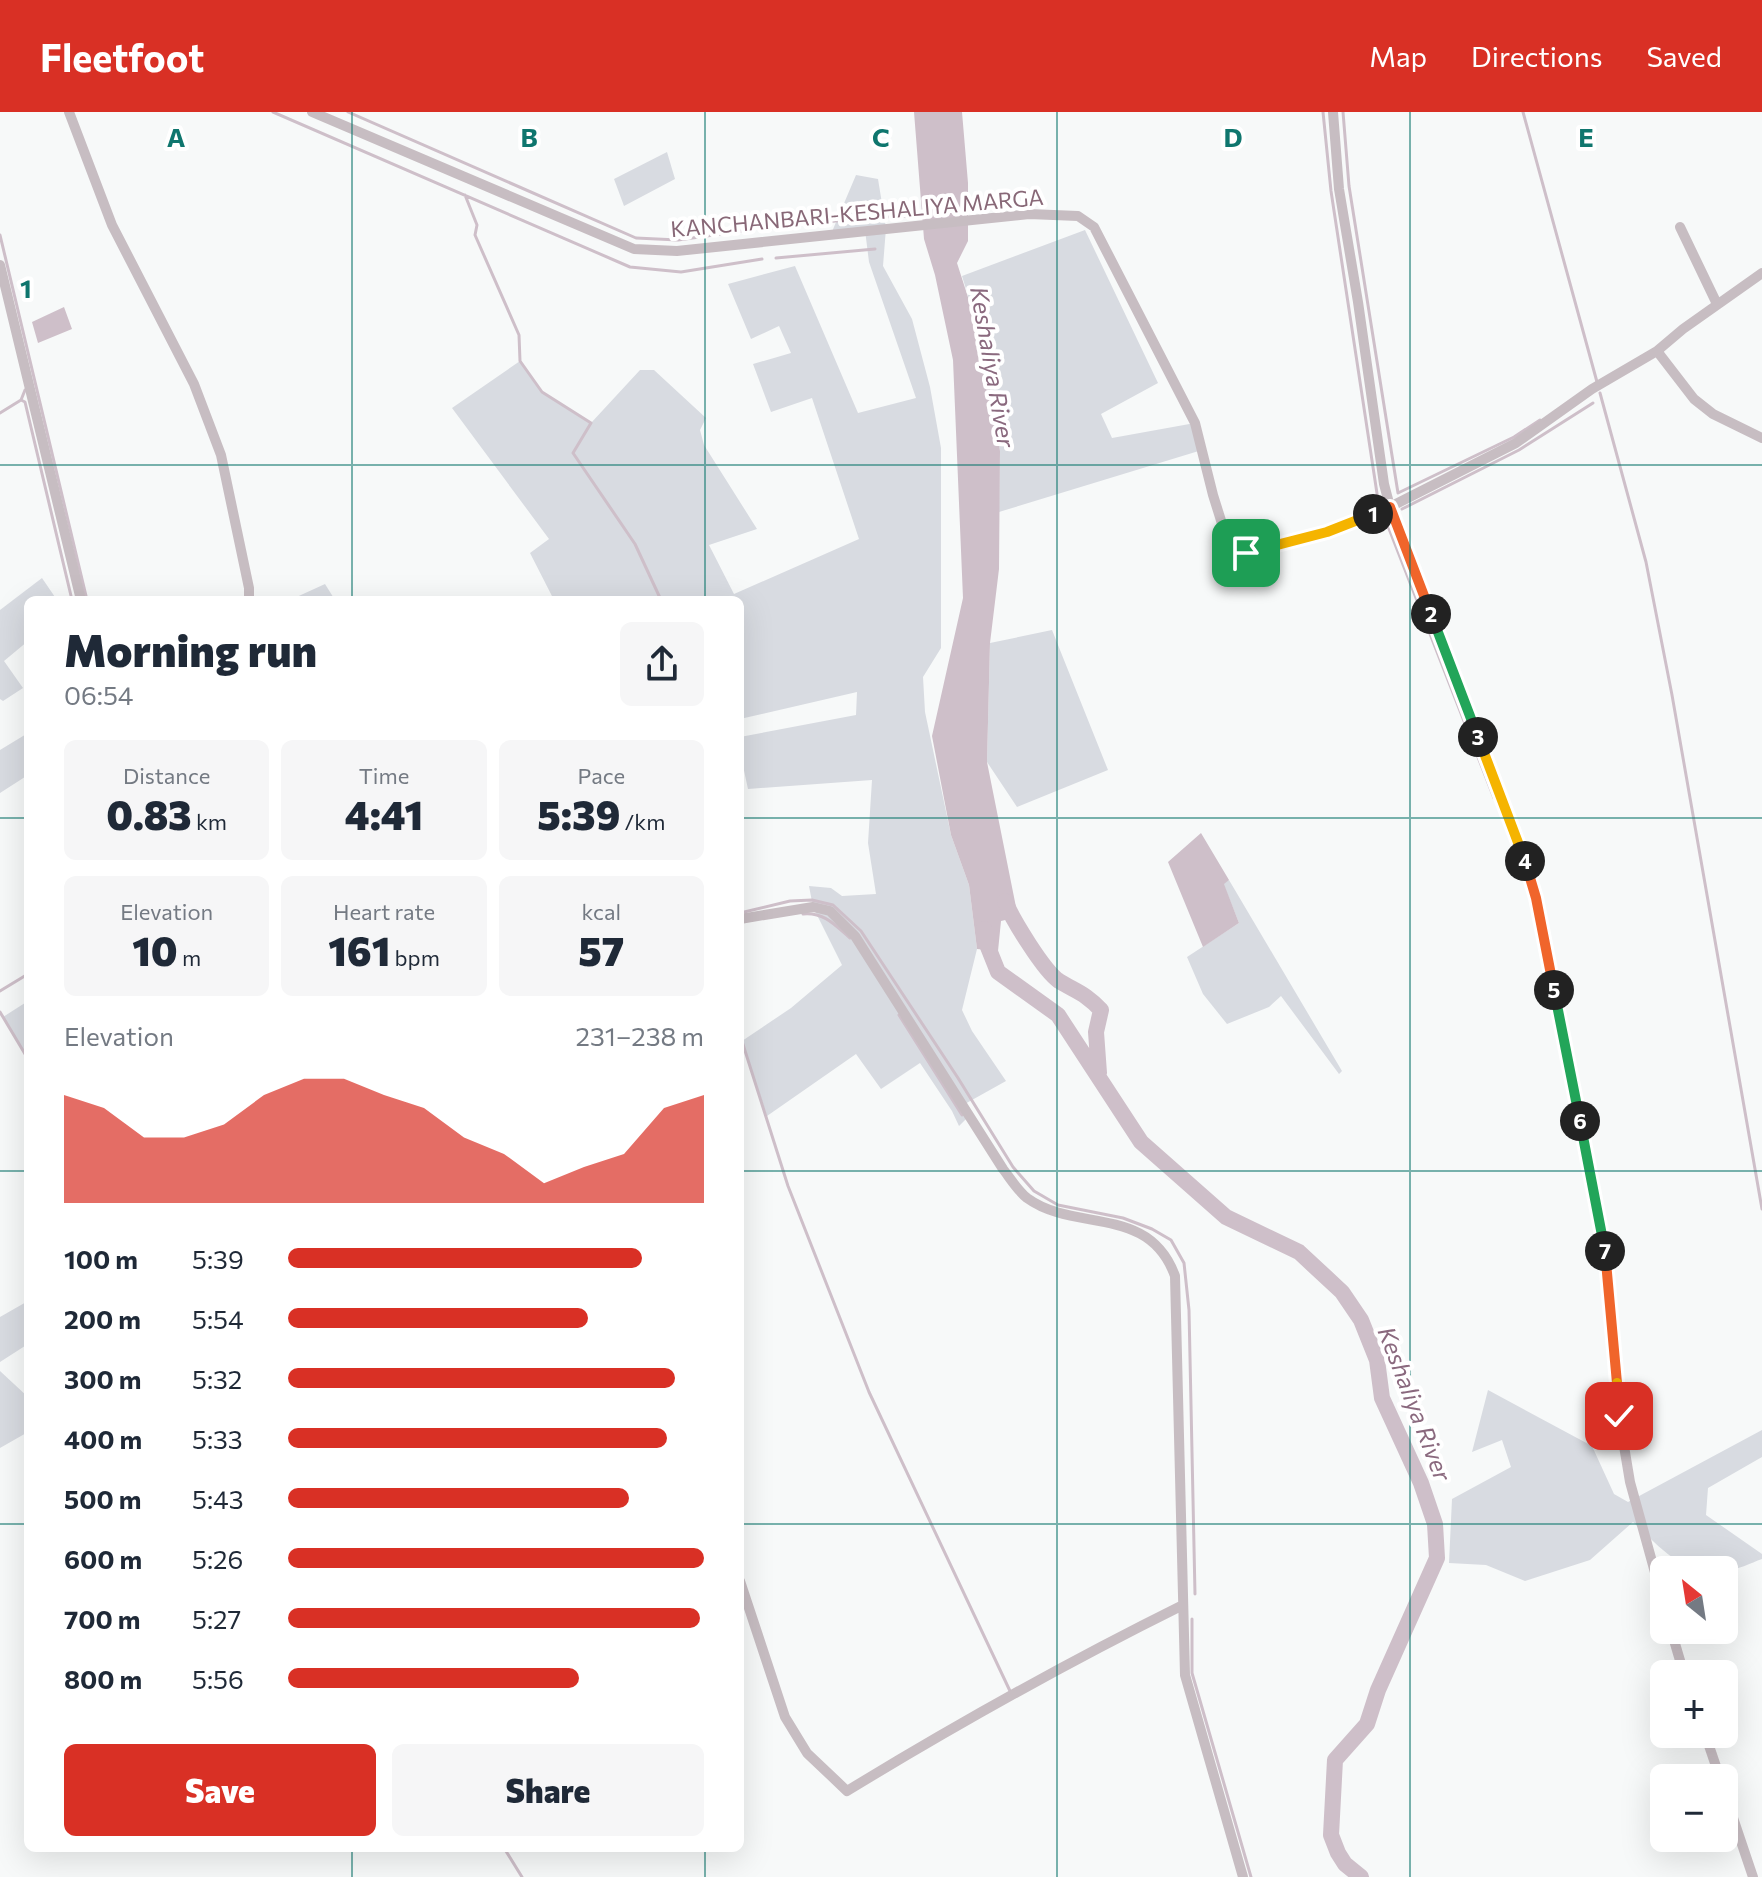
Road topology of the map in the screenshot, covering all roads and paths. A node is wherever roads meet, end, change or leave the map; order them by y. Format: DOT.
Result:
graph roads {
  1 [pos="69,112"];
  2 [pos="312,112"];
  3 [pos="1333,112"];
  4 [pos="1680,227"];
  5 [pos="0,265"];
  6 [pos="1762,273"];
  7 [pos="1717,304"];
  8 [pos="1657,351"];
  9 [pos="1762,438"];
  10 [pos="1390,507"];
  11 [pos="80,596"];
  12 [pos="249,596"];
  13 [pos="744,918"];
  14 [pos="1650,1556"];
  15 [pos="744,1593"];
  16 [pos="1183,1605"];
  17 [pos="1738,1833"];
  18 [pos="1243,1877"];
  19 [pos="1753,1877"];
  1 -- 12 [label="street"];
  2 -- 10 [label="street, KANCHANBARI-KESHALIYA MARGA"];
  3 -- 10 [label="street"];
  4 -- 7 [label="street"];
  5 -- 11 [label="street"];
  6 -- 7 [label="street, KANCHANBARI-KESHALIYA MARGA"];
  7 -- 8 [label="street, KANCHANBARI-KESHALIYA MARGA"];
  8 -- 9 [label="street"];
  8 -- 10 [label="street, KANCHANBARI-KESHALIYA MARGA"];
  10 -- 14 [label="street"];
  13 -- 16 [label="street"];
  15 -- 16 [label="street"];
  16 -- 18 [label="street"];
  17 -- 19 [label="street"];
}
